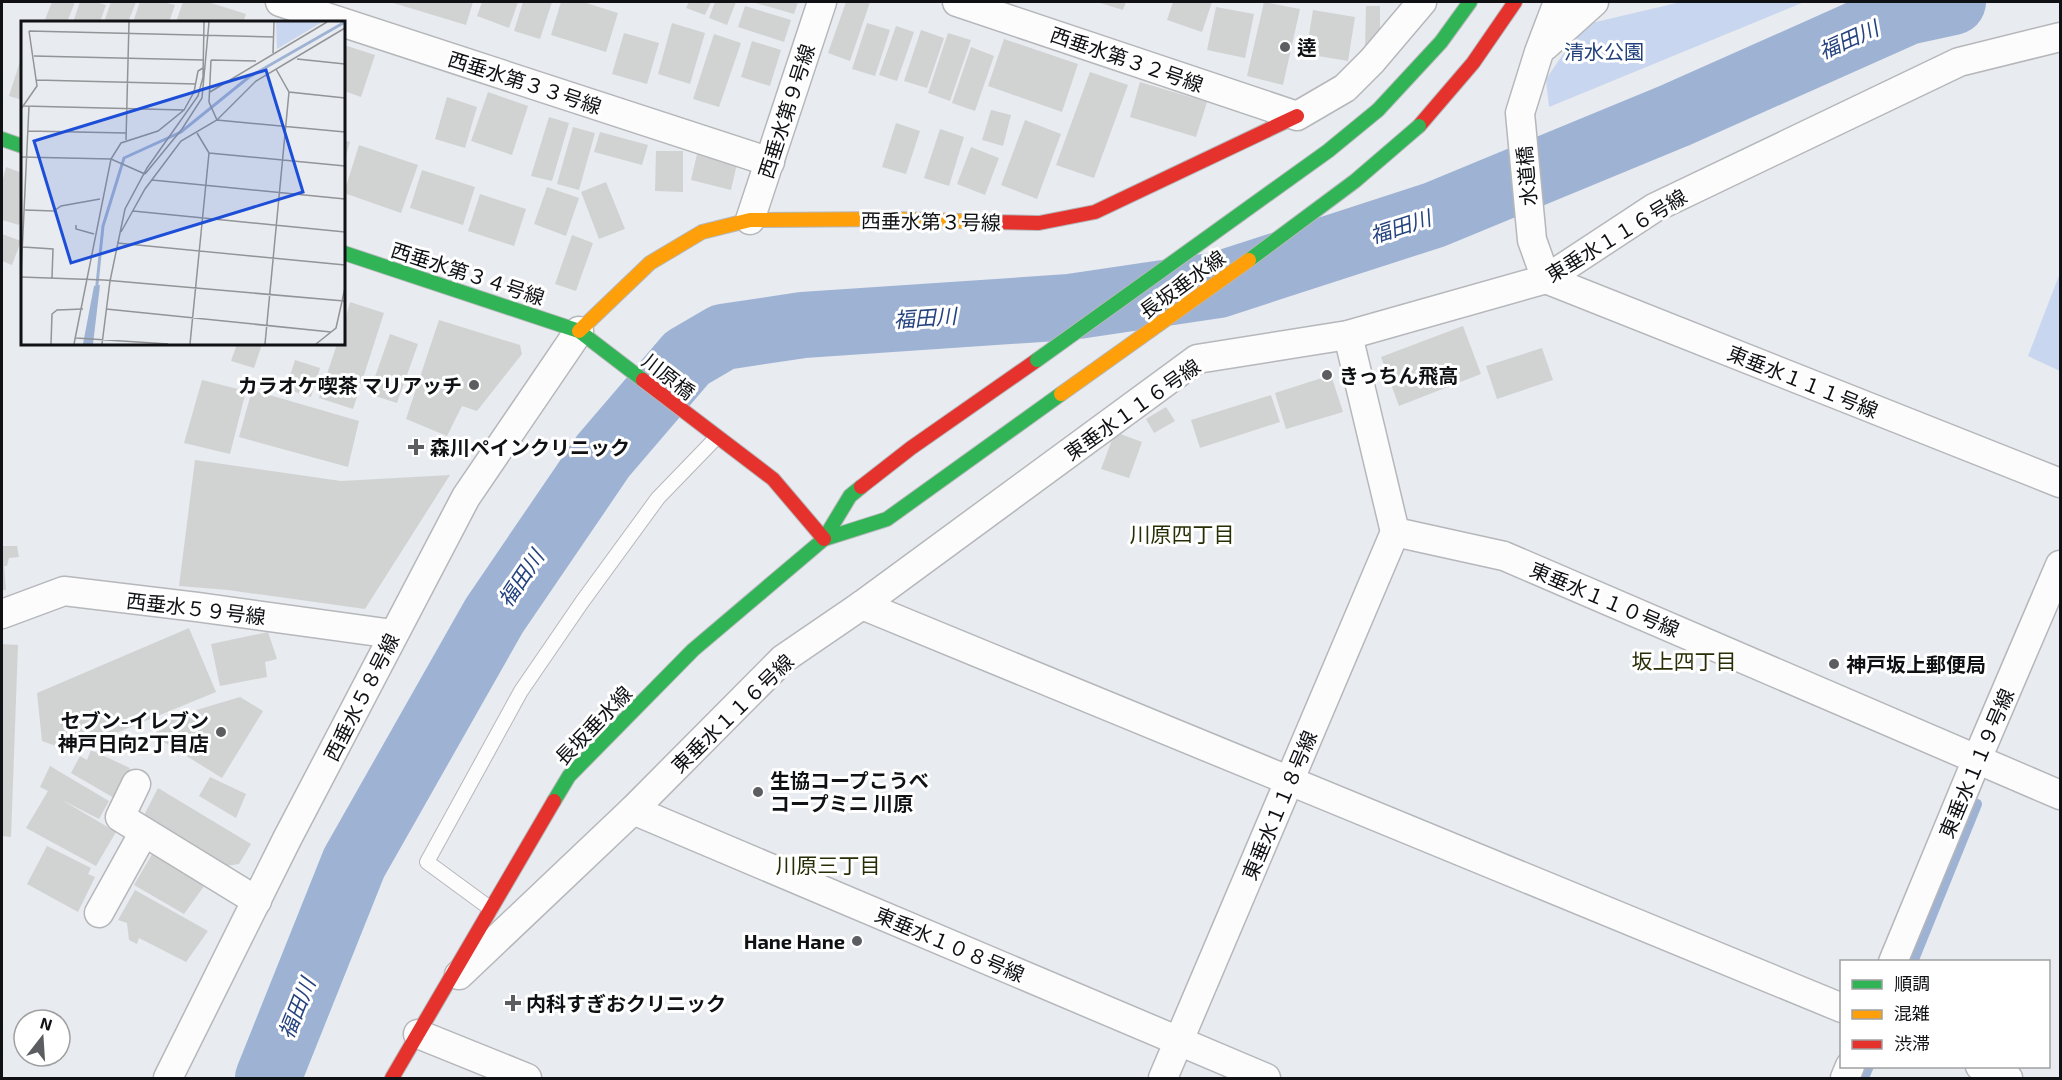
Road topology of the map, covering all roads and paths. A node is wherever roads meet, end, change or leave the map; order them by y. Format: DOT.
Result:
graph roads {
  1 [pos="280,2"];
  2 [pos="822,2"];
  3 [pos="957,2"];
  4 [pos="1422,2"];
  5 [pos="1470,2"];
  6 [pos="1515,2"];
  7 [pos="1558,2"];
  8 [pos="1594,2"];
  9 [pos="338,21"];
  10 [pos="345,23"];
  11 [pos="2061,38"];
  12 [pos="1539,51"];
  13 [pos="1297,116"];
  14 [pos="2,139"];
  15 [pos="21,146"];
  16 [pos="770,162"];
  17 [pos="750,220"];
  18 [pos="345,253"];
  19 [pos="1546,279"];
  20 [pos="1348,334"];
  21 [pos="589,338"];
  22 [pos="717,437"];
  23 [pos="2061,483"];
  24 [pos="1395,532"];
  25 [pos="824,539"];
  26 [pos="2061,565"];
  27 [pos="862,605"];
  28 [pos="2,614"];
  29 [pos="393,634"];
  30 [pos="1977,759"];
  31 [pos="1290,781"];
  32 [pos="136,784"];
  33 [pos="2061,795"];
  34 [pos="633,810"];
  35 [pos="144,832"];
  36 [pos="257,901"];
  37 [pos="491,909"];
  38 [pos="99,913"];
  39 [pos="1894,960"];
  40 [pos="444,989"];
  41 [pos="1840,1007"];
  42 [pos="418,1034"];
  43 [pos="1178,1041"];
  44 [pos="1985,1068"];
  45 [pos="168,1078"];
  46 [pos="392,1078"];
  47 [pos="527,1078"];
  48 [pos="1163,1078"];
  49 [pos="1266,1078"];
  50 [pos="2008,1078"];
  1 -- 9 [label="street, 西垂水第３３号線"];
  2 -- 16 [label="street, 西垂水第９号線"];
  3 -- 13 [label="street, 西垂水第３２号線"];
  4 -- 13 [label="street"];
  5 -- 25 [label="main road, 長坂垂水線, bridge"];
  6 -- 25 [label="main road, 長坂垂水線, bridge"];
  7 -- 12 [label="street"];
  8 -- 12 [label="street"];
  10 -- 16 [label="street, 西垂水第３３号線"];
  11 -- 19 [label="street, 東垂水１１６号線"];
  12 -- 19 [label="street, 水道橋"];
  13 -- 17 [label="main road, 西垂水第３号線"];
  14 -- 15 [label="main road"];
  16 -- 17 [label="street, 西垂水第９号線"];
  17 -- 21 [label="main road, 西垂水第３号線"];
  18 -- 21 [label="main road, 西垂水第３４号線"];
  19 -- 20 [label="street, 東垂水１１６号線"];
  19 -- 23 [label="street, 東垂水１１１号線"];
  20 -- 24 [label="street"];
  20 -- 27 [label="street, 東垂水１１６号線"];
  21 -- 22 [label="main road, 川原橋"];
  21 -- 29 [label="street, 西垂水５８号線"];
  22 -- 25 [label="main road"];
  22 -- 37 [label="lane"];
  24 -- 30 [label="street, 東垂水１１０号線"];
  24 -- 31 [label="street, 東垂水１１８号線"];
  25 -- 37 [label="main road, 長坂垂水線"];
  26 -- 30 [label="street, 東垂水１１９号線"];
  27 -- 31 [label="street"];
  27 -- 34 [label="street, 東垂水１１６号線"];
  28 -- 29 [label="street, 西垂水５９号線"];
  29 -- 36 [label="street, 西垂水５８号線"];
  30 -- 33 [label="street, 東垂水１１０号線"];
  30 -- 39 [label="street, 東垂水１１９号線"];
  31 -- 41 [label="street"];
  31 -- 43 [label="street, 東垂水１１８号線"];
  32 -- 35 [label="street"];
  34 -- 40 [label="street, 東垂水１１６号線"];
  34 -- 43 [label="street, 東垂水１０８号線"];
  35 -- 36 [label="street"];
  35 -- 38 [label="street"];
  36 -- 45 [label="street, 西垂水５８号線"];
  37 -- 40 [label="main road, 長坂垂水線"];
  40 -- 42 [label="main road, 長坂垂水線"];
  42 -- 46 [label="main road, 長坂垂水線"];
  42 -- 47 [label="street"];
  43 -- 48 [label="street, 東垂水１１８号線"];
  43 -- 49 [label="street, 東垂水１０８号線"];
  44 -- 50 [label="street"];
}
